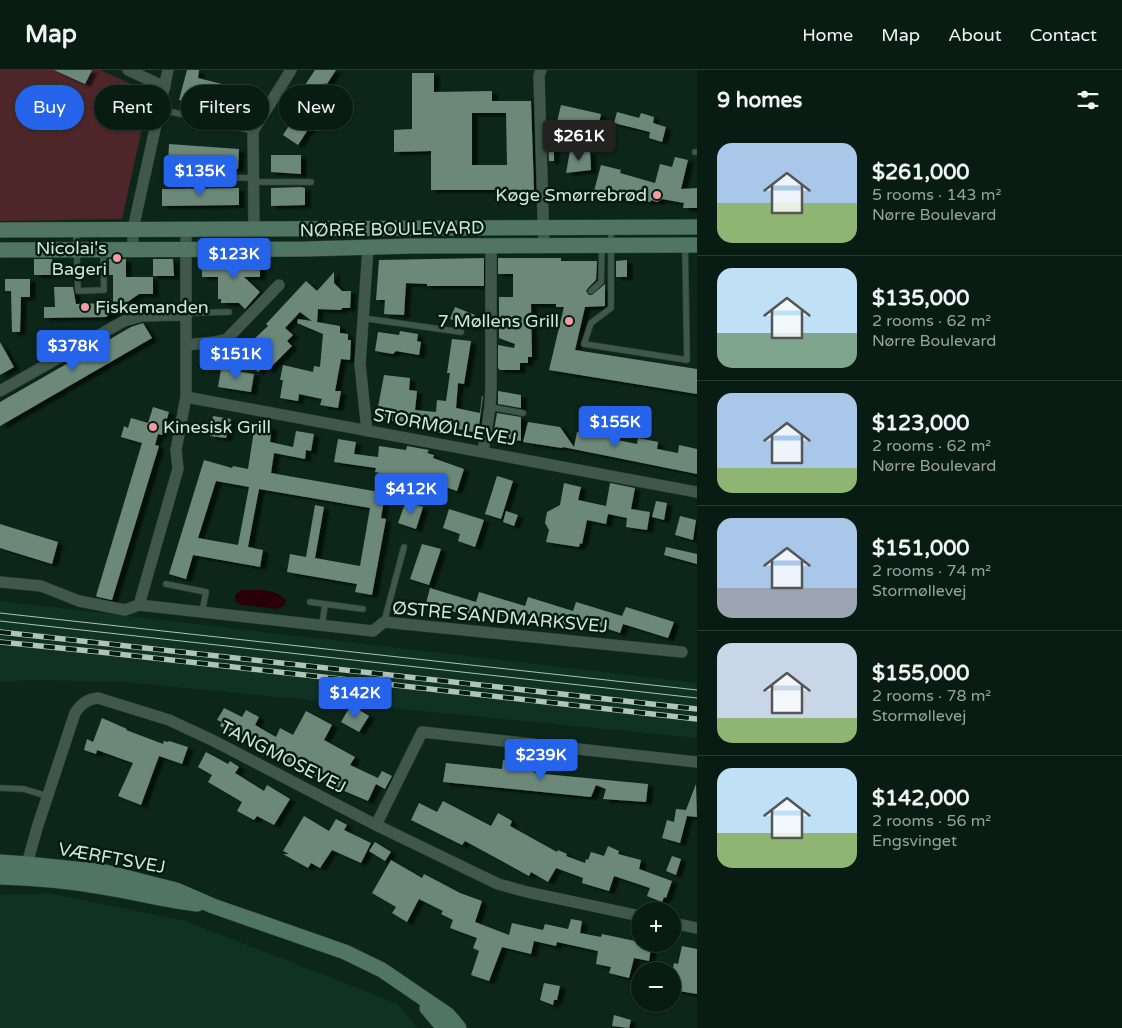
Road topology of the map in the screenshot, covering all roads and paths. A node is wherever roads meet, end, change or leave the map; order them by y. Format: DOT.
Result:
graph roads {
  1 [pos="128,70"];
  2 [pos="168,70"];
  3 [pos="291,70"];
  4 [pos="541,70"];
  5 [pos="161,85"];
  6 [pos="165,85"];
  7 [pos="171,112"];
  8 [pos="155,130"];
  9 [pos="253,131"];
  10 [pos="204,178"];
  11 [pos="253,180"];
  12 [pos="310,182"];
  13 [pos="697,226"];
  14 [pos="544,227"];
  15 [pos="611,227"];
  16 [pos="133,229"];
  17 [pos="186,229"];
  18 [pos="254,229"];
  19 [pos="0,230"];
  20 [pos="76,230"];
  21 [pos="691,245"];
  22 [pos="606,246"];
  23 [pos="491,247"];
  24 [pos="544,247"];
  25 [pos="368,248"];
  26 [pos="77,249"];
  27 [pos="103,249"];
  28 [pos="133,249"];
  29 [pos="186,249"];
  30 [pos="0,250"];
  31 [pos="278,285"];
  32 [pos="591,291"];
  33 [pos="229,312"];
  34 [pos="187,314"];
  35 [pos="362,318"];
  36 [pos="461,332"];
  37 [pos="187,345"];
  38 [pos="0,391"];
  39 [pos="186,397"];
  40 [pos="490,408"];
  41 [pos="524,413"];
  42 [pos="367,431"];
  43 [pos="483,452"];
  44 [pos="697,492"];
  45 [pos="404,547"];
  46 [pos="0,582"];
  47 [pos="166,584"];
  48 [pos="310,602"];
  49 [pos="325,604"];
  50 [pos="139,605"];
  51 [pos="363,609"];
  52 [pos="202,612"];
  53 [pos="384,622"];
  54 [pos="322,626"];
  55 [pos="682,652"];
  56 [pos="697,762"];
  57 [pos="0,788"];
  58 [pos="47,796"];
  59 [pos="376,825"];
  60 [pos="0,862"];
  61 [pos="27,871"];
  62 [pos="0,877"];
  63 [pos="631,914"];
  64 [pos="681,925"];
  65 [pos="697,928"];
  66 [pos="412,992"];
  67 [pos="444,1028"];
  68 [pos="459,1028"];
  1 -- 5 [label="street"];
  2 -- 6 [label="street"];
  3 -- 9 [label="street"];
  4 -- 14 [label="street"];
  7 -- 9 [label="lane"];
  8 -- 16 [label="street"];
  9 -- 11 [label="street"];
  10 -- 11 [label="lane"];
  11 -- 12 [label="lane"];
  11 -- 18 [label="street"];
  13 -- 15 [label="street, NØRRE BOULEVARD"];
  14 -- 15 [label="street, NØRRE BOULEVARD"];
  14 -- 18 [label="street, NØRRE BOULEVARD"];
  14 -- 24 [label="street"];
  15 -- 22 [label="lane"];
  16 -- 17 [label="street, NØRRE BOULEVARD"];
  16 -- 20 [label="street, NØRRE BOULEVARD"];
  16 -- 28 [label="street"];
  17 -- 18 [label="street, NØRRE BOULEVARD"];
  17 -- 29 [label="street"];
  19 -- 20 [label="street, NØRRE BOULEVARD"];
  20 -- 26 [label="lane"];
  21 -- 22 [label="street, NØRRE BOULEVARD"];
  21 -- 22 [label="lane"];
  22 -- 24 [label="street, NØRRE BOULEVARD"];
  22 -- 32 [label="lane"];
  23 -- 24 [label="street, NØRRE BOULEVARD"];
  23 -- 25 [label="street, NØRRE BOULEVARD"];
  23 -- 40 [label="street"];
  25 -- 29 [label="street, NØRRE BOULEVARD"];
  25 -- 35 [label="street"];
  26 -- 27 [label="street, NØRRE BOULEVARD"];
  26 -- 27 [label="lane"];
  26 -- 30 [label="street, NØRRE BOULEVARD"];
  27 -- 28 [label="street, NØRRE BOULEVARD"];
  28 -- 29 [label="street, NØRRE BOULEVARD"];
  29 -- 34 [label="street"];
  31 -- 37 [label="street"];
  33 -- 34 [label="lane"];
  34 -- 37 [label="street"];
  34 -- 38 [label="street"];
  35 -- 36 [label="lane"];
  35 -- 42 [label="street"];
  37 -- 39 [label="street"];
  39 -- 42 [label="street, STORMØLLEVEJ"];
  39 -- 50 [label="street"];
  40 -- 41 [label="lane"];
  40 -- 43 [label="street"];
  42 -- 43 [label="street, STORMØLLEVEJ"];
  43 -- 44 [label="street, STORMØLLEVEJ"];
  45 -- 53 [label="lane"];
  46 -- 50 [label="street, ØSTRE SANDMARKSVEJ"];
  47 -- 52 [label="lane"];
  48 -- 49 [label="lane"];
  49 -- 51 [label="lane"];
  49 -- 54 [label="lane"];
  50 -- 52 [label="street, ØSTRE SANDMARKSVEJ"];
  52 -- 54 [label="street, ØSTRE SANDMARKSVEJ"];
  53 -- 54 [label="street, ØSTRE SANDMARKSVEJ"];
  53 -- 55 [label="street, ØSTRE SANDMARKSVEJ"];
  56 -- 59 [label="street"];
  57 -- 58 [label="lane"];
  58 -- 59 [label="street, TANGMOSEVEJ"];
  58 -- 61 [label="street, TANGMOSEVEJ"];
  59 -- 63 [label="street, TANGMOSEVEJ"];
  60 -- 61 [label="street, VÆRFTSVEJ"];
  61 -- 62 [label="street, VÆRFTSVEJ"];
  61 -- 66 [label="street, VÆRFTSVEJ"];
  64 -- 65 [label="street"];
  66 -- 67 [label="street, VÆRFTSVEJ"];
  66 -- 68 [label="street, VÆRFTSVEJ"];
}
